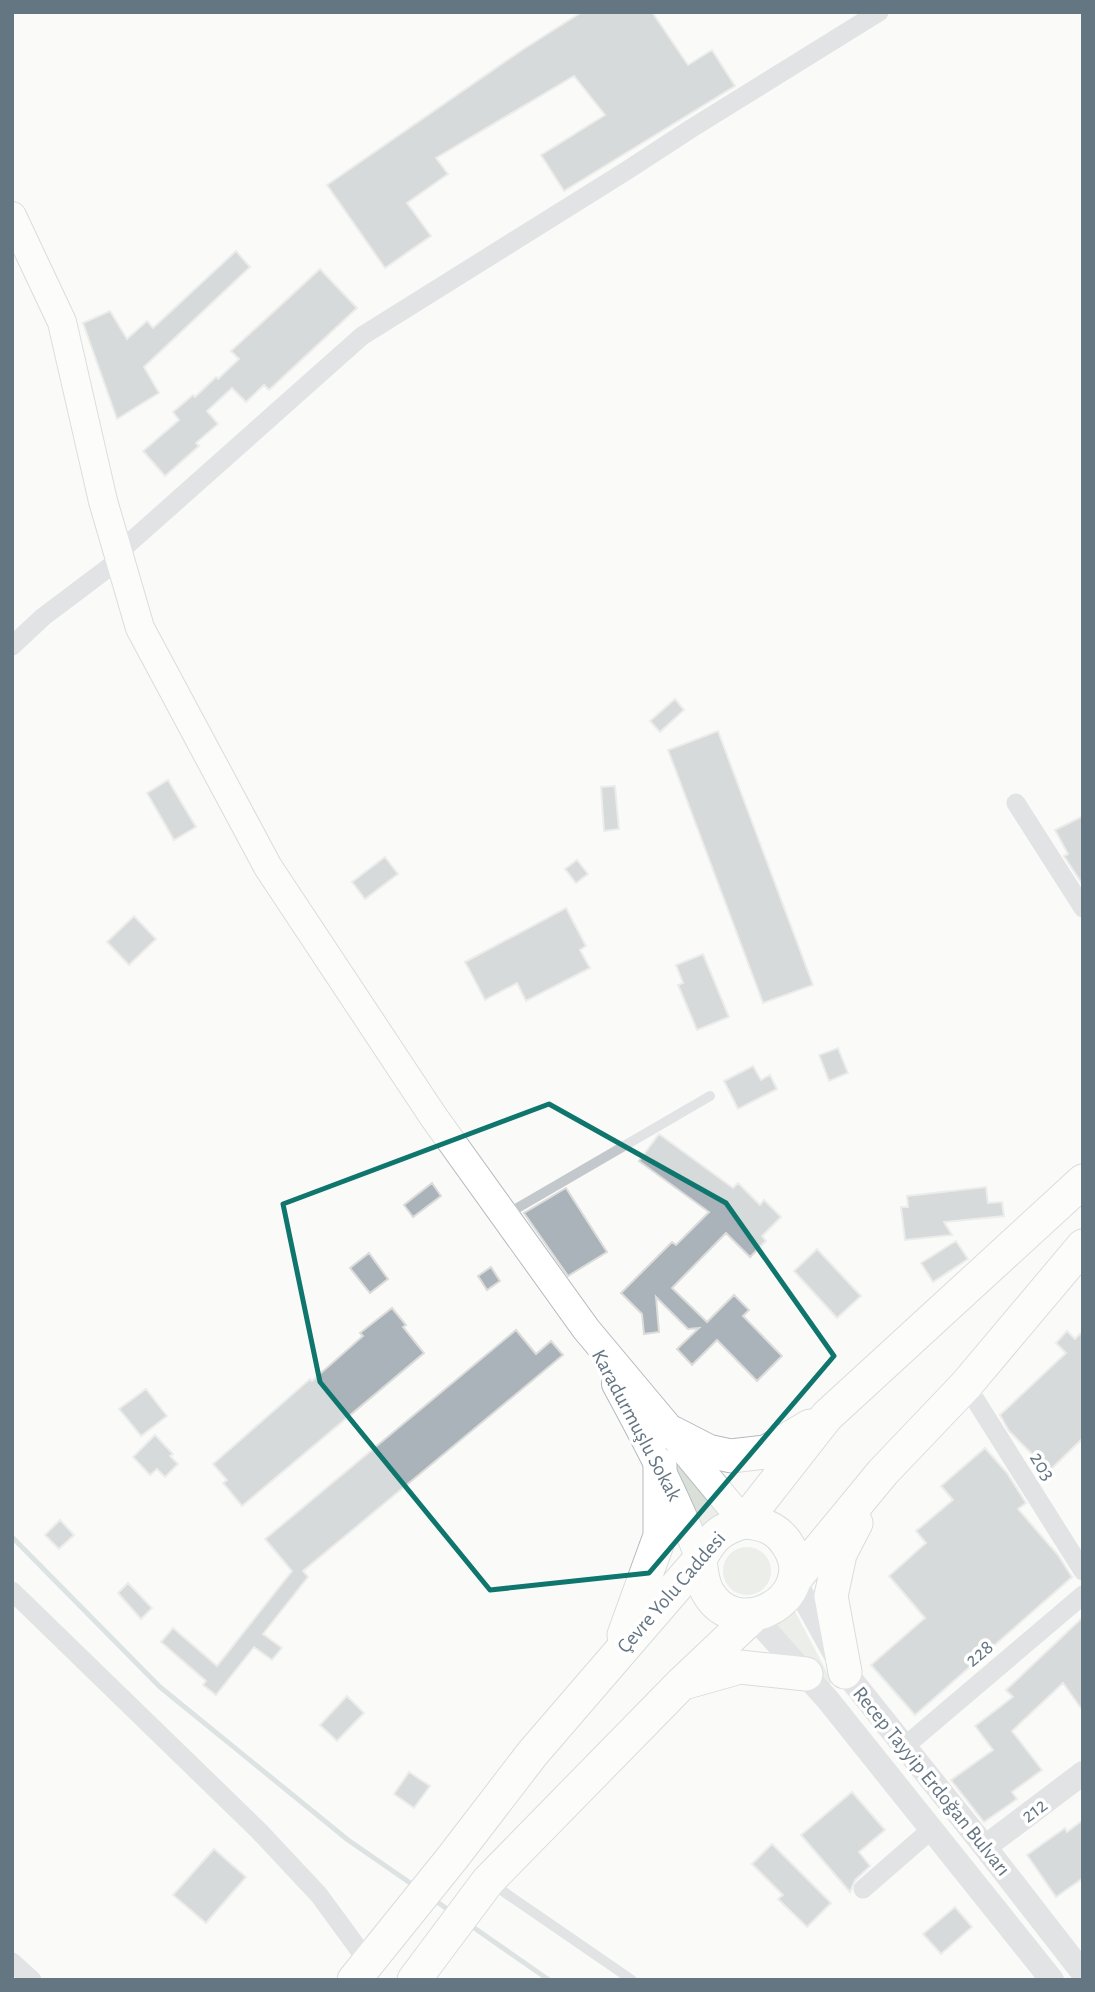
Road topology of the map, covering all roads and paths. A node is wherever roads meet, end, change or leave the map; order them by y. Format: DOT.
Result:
graph roads {
  1 [pos="879,12"];
  2 [pos="12,216"];
  3 [pos="119,556"];
  4 [pos="12,646"];
  5 [pos="1016,803"];
  6 [pos="1083,908"];
  7 [pos="710,1096"];
  8 [pos="1083,1181"];
  9 [pos="504,1215"];
  10 [pos="1083,1246"];
  11 [pos="586,1329"];
  12 [pos="965,1385"];
  13 [pos="827,1416"];
  14 [pos="673,1433"];
  15 [pos="660,1465"];
  16 [pos="883,1472"];
  17 [pos="744,1522"];
  18 [pos="700,1559"];
  19 [pos="1083,1572"];
  20 [pos="794,1580"];
  21 [pos="12,1591"];
  22 [pos="1083,1594"];
  23 [pos="753,1616"];
  24 [pos="616,1656"];
  25 [pos="845,1672"];
  26 [pos="806,1674"];
  27 [pos="681,1684"];
  28 [pos="904,1747"];
  29 [pos="1083,1773"];
  30 [pos="932,1829"];
  31 [pos="985,1847"];
  32 [pos="488,1881"];
  33 [pos="863,1889"];
  34 [pos="12,1962"];
  35 [pos="1080,1963"];
  36 [pos="422,1969"];
  37 [pos="361,1971"];
  38 [pos="32,1980"];
  39 [pos="632,1980"];
  40 [pos="1052,1980"];
  1 -- 3 [label="street"];
  2 -- 3 [label="main road"];
  3 -- 4 [label="street"];
  3 -- 9 [label="main road"];
  5 -- 6 [label="street"];
  7 -- 9 [label="lane"];
  8 -- 13 [label="highway, Çevre Yolu Caddesi"];
  9 -- 11 [label="main road"];
  10 -- 12 [label="highway"];
  11 -- 14 [label="main road, Karadurmuşlu Sokak"];
  11 -- 15 [label="main road, Karadurmuşlu Sokak"];
  12 -- 16 [label="highway"];
  12 -- 19 [label="street, 203"];
  13 -- 14 [label="highway"];
  13 -- 17 [label="highway, Çevre Yolu Caddesi"];
  14 -- 17 [label="main road, Karadurmuşlu Sokak"];
  15 -- 18 [label="main road, Karadurmuşlu Sokak"];
  15 -- 24 [label="highway"];
  16 -- 20 [label="highway"];
  16 -- 25 [label="highway"];
  17 -- 18 [label="highway, Çevre Yolu Caddesi"];
  17 -- 20 [label="highway"];
  18 -- 23 [label="highway"];
  18 -- 24 [label="highway, Çevre Yolu Caddesi"];
  20 -- 23 [label="highway"];
  20 -- 25 [label="street, Recep Tayyip Erdoğan Bulvarı"];
  21 -- 37 [label="street"];
  22 -- 28 [label="street, 228"];
  23 -- 26 [label="street, Recep Tayyip Erdoğan Bulvarı"];
  23 -- 27 [label="highway"];
  24 -- 37 [label="highway, Çevre Yolu Caddesi"];
  25 -- 28 [label="street, Recep Tayyip Erdoğan Bulvarı"];
  26 -- 27 [label="highway"];
  26 -- 30 [label="street, Recep Tayyip Erdoğan Bulvarı"];
  27 -- 32 [label="highway"];
  28 -- 31 [label="street, Recep Tayyip Erdoğan Bulvarı"];
  29 -- 31 [label="street, 212"];
  30 -- 33 [label="street"];
  30 -- 40 [label="street, Recep Tayyip Erdoğan Bulvarı"];
  31 -- 35 [label="street, Recep Tayyip Erdoğan Bulvarı"];
  32 -- 36 [label="highway"];
  32 -- 39 [label="lane"];
  34 -- 38 [label="street"];
}
